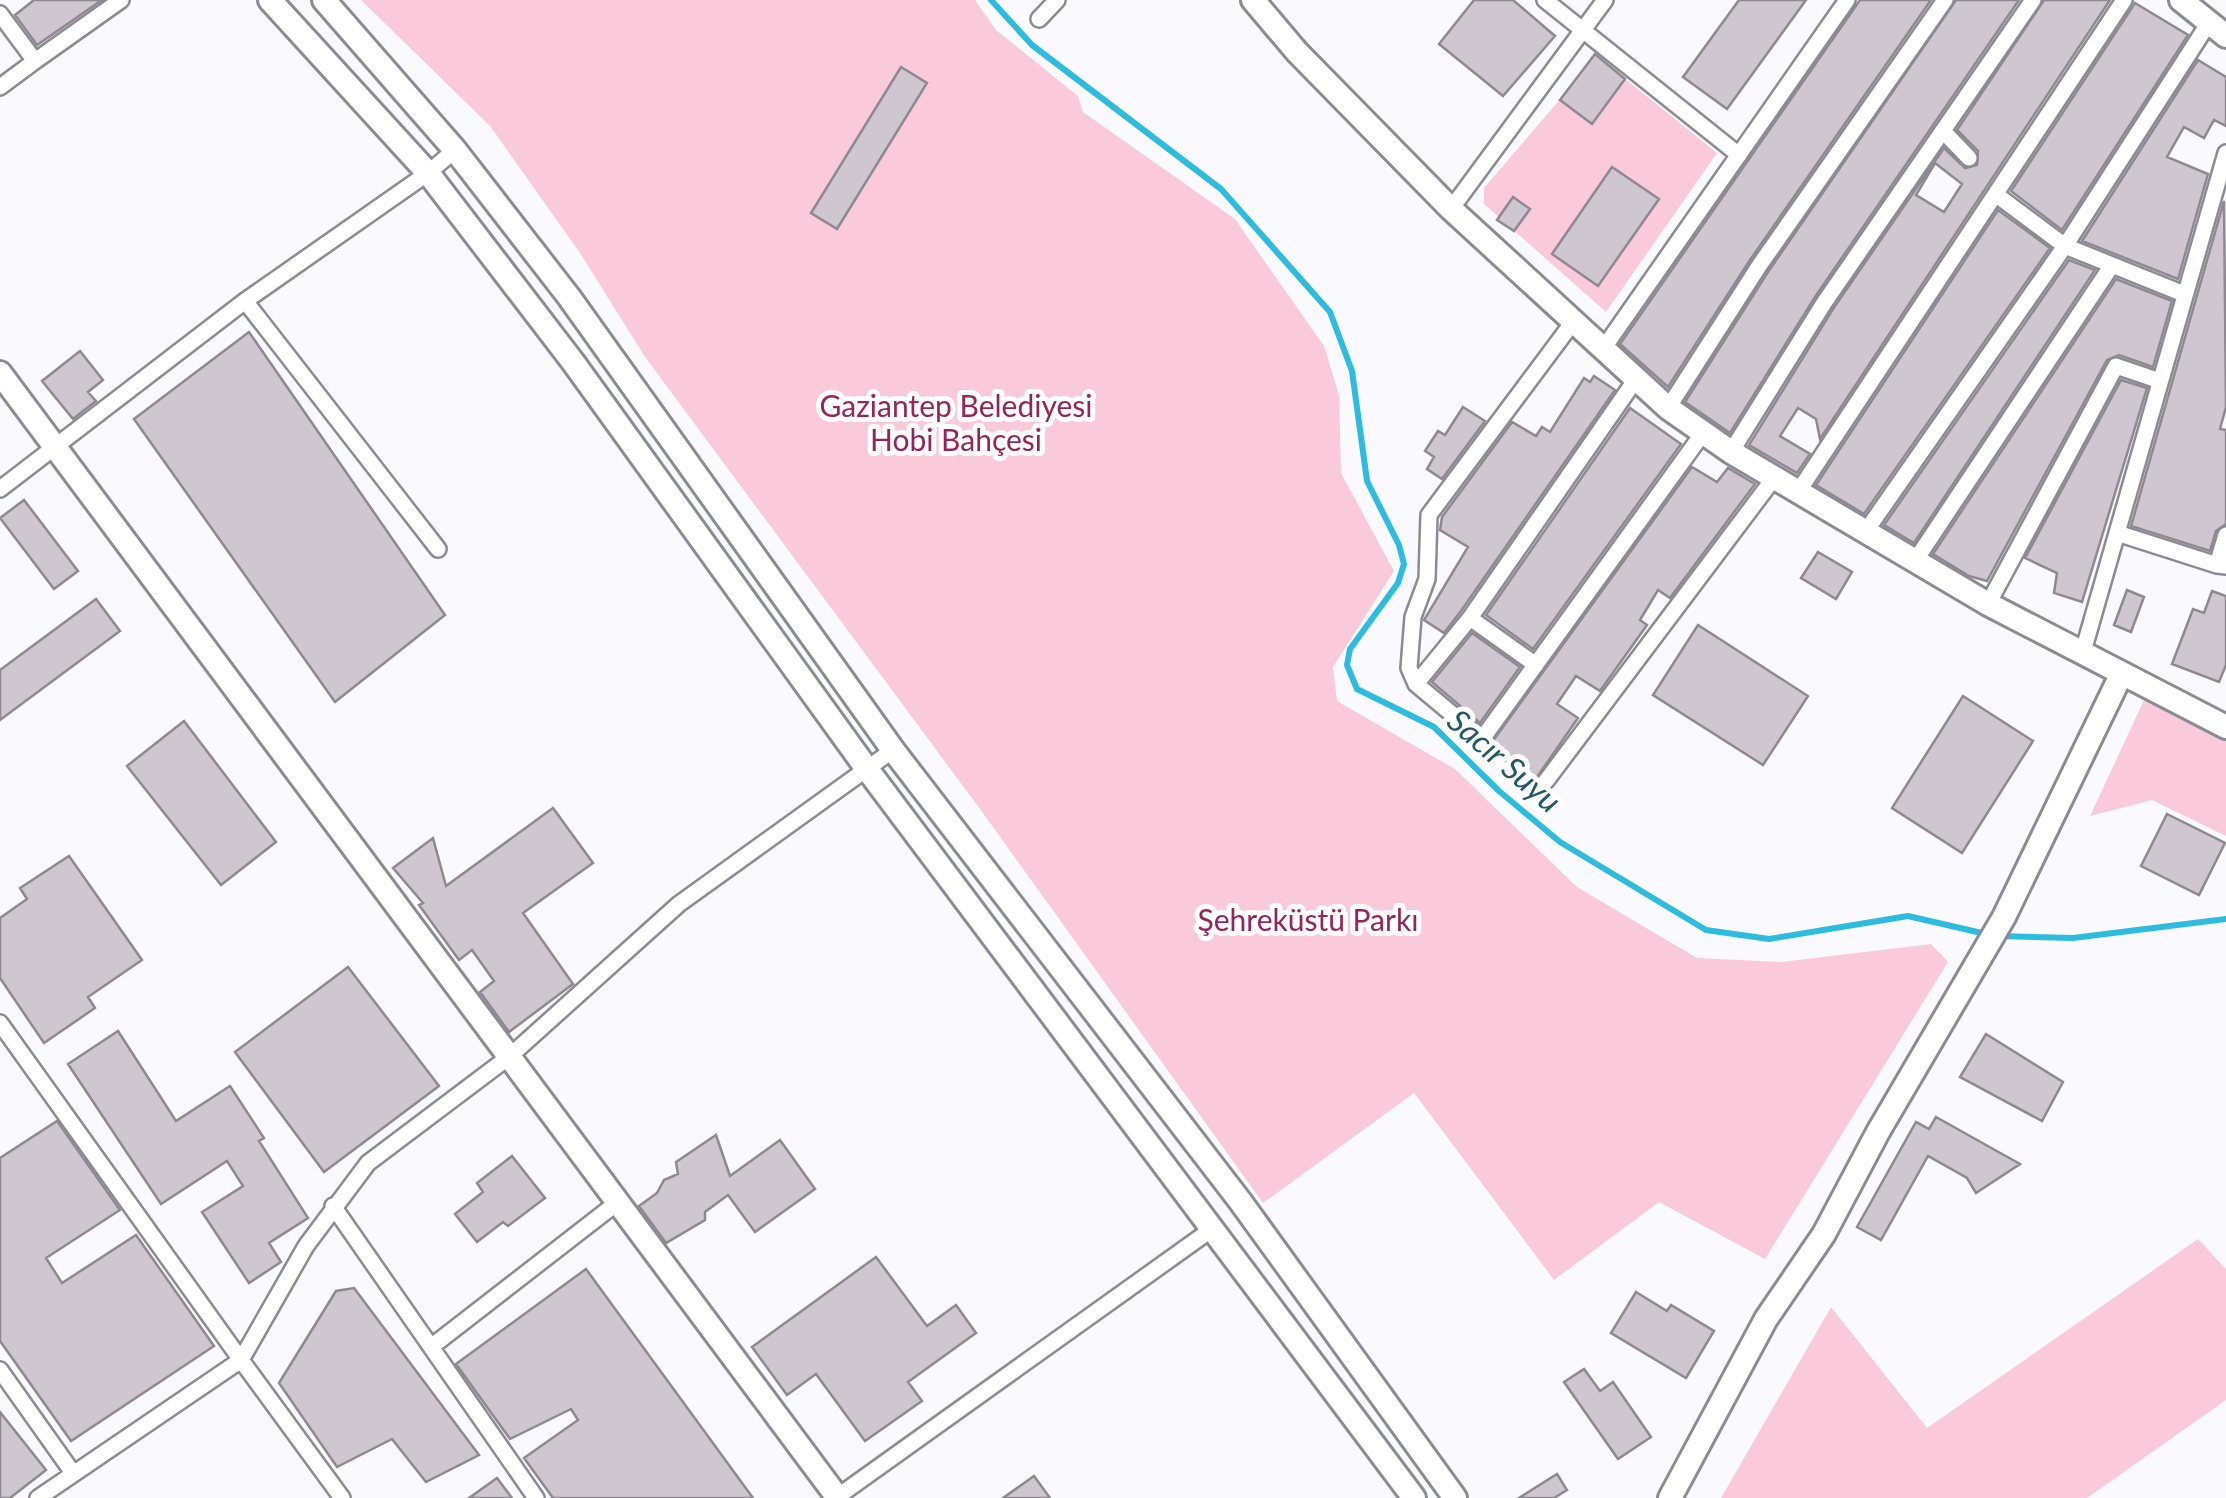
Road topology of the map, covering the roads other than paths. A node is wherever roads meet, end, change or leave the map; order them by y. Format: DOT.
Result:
graph roads {
  1 [pos="121,0"];
  2 [pos="270,0"];
  3 [pos="324,0"];
  4 [pos="1057,0"];
  5 [pos="1253,0"];
  6 [pos="1544,0"];
  7 [pos="1605,0"];
  8 [pos="1846,0"];
  9 [pos="1946,0"];
  10 [pos="2033,0"];
  11 [pos="2124,0"];
  12 [pos="2181,0"];
  13 [pos="0,14"];
  14 [pos="1038,19"];
  15 [pos="2218,29"];
  16 [pos="1582,31"];
  17 [pos="35,61"];
  18 [pos="0,86"];
  19 [pos="1943,131"];
  20 [pos="455,150"];
  21 [pos="2226,152"];
  22 [pos="1739,154"];
  23 [pos="1969,158"];
  24 [pos="428,174"];
  25 [pos="1998,196"];
  26 [pos="1451,209"];
  27 [pos="2065,246"];
  28 [pos="2110,268"];
  29 [pos="2184,294"];
  30 [pos="244,301"];
  31 [pos="1572,322"];
  32 [pos="1603,349"];
  33 [pos="0,373"];
  34 [pos="1636,379"];
  35 [pos="2160,382"];
  36 [pos="1668,408"];
  37 [pos="1703,432"];
  38 [pos="58,448"];
  39 [pos="1730,452"];
  40 [pos="1774,478"];
  41 [pos="0,489"];
  42 [pos="1798,492"];
  43 [pos="1866,531"];
  44 [pos="2117,533"];
  45 [pos="2226,535"];
  46 [pos="438,549"];
  47 [pos="1915,561"];
  48 [pos="2222,565"];
  49 [pos="1988,604"];
  50 [pos="1470,618"];
  51 [pos="2082,655"];
  52 [pos="1536,665"];
  53 [pos="2121,675"];
  54 [pos="1416,684"];
  55 [pos="2226,727"];
  56 [pos="894,750"];
  57 [pos="867,768"];
  58 [pos="1546,780"];
  59 [pos="0,1022"];
  60 [pos="510,1056"];
  61 [pos="618,1202"];
  62 [pos="333,1206"];
  63 [pos="1212,1228"];
  64 [pos="431,1347"];
  65 [pos="240,1360"];
  66 [pos="0,1370"];
  67 [pos="73,1473"];
  68 [pos="837,1497"];
  69 [pos="38,1498"];
  70 [pos="342,1498"];
  71 [pos="536,1498"];
  72 [pos="1414,1498"];
  73 [pos="1454,1498"];
  74 [pos="1670,1498"];
  1 -- 17 [label="street"];
  2 -- 24 [label="street"];
  3 -- 20 [label="street"];
  4 -- 14 [label="street"];
  5 -- 26 [label="street"];
  6 -- 16 [label="street"];
  7 -- 16 [label="street"];
  8 -- 22 [label="street"];
  9 -- 36 [label="street"];
  10 -- 19 [label="street"];
  11 -- 25 [label="street"];
  12 -- 15 [label="street"];
  13 -- 17 [label="street"];
  15 -- 27 [label="street"];
  16 -- 22 [label="street"];
  16 -- 26 [label="street"];
  17 -- 18 [label="street"];
  19 -- 23 [label="street"];
  19 -- 39 [label="street"];
  20 -- 24 [label="street"];
  20 -- 56 [label="street"];
  21 -- 29 [label="street"];
  22 -- 32 [label="street"];
  24 -- 30 [label="street"];
  24 -- 57 [label="street"];
  25 -- 27 [label="street"];
  25 -- 42 [label="street"];
  26 -- 31 [label="street"];
  27 -- 28 [label="street"];
  27 -- 43 [label="street"];
  28 -- 29 [label="street"];
  28 -- 47 [label="street"];
  29 -- 35 [label="street"];
  30 -- 38 [label="street"];
  30 -- 46 [label="street"];
  31 -- 32 [label="street"];
  31 -- 54 [label="street"];
  32 -- 34 [label="street"];
  33 -- 38 [label="street"];
  34 -- 36 [label="street"];
  34 -- 50 [label="street"];
  35 -- 44 [label="street"];
  35 -- 49 [label="street"];
  36 -- 37 [label="street"];
  37 -- 39 [label="street"];
  37 -- 52 [label="street"];
  38 -- 41 [label="street"];
  38 -- 60 [label="street"];
  39 -- 40 [label="street"];
  40 -- 42 [label="street"];
  40 -- 58 [label="street"];
  42 -- 43 [label="street"];
  43 -- 47 [label="street"];
  44 -- 48 [label="street"];
  44 -- 51 [label="street"];
  45 -- 48 [label="street"];
  47 -- 49 [label="street"];
  49 -- 51 [label="street"];
  50 -- 52 [label="street"];
  50 -- 54 [label="street"];
  51 -- 53 [label="street"];
  52 -- 54 [label="street"];
  53 -- 55 [label="street"];
  53 -- 74 [label="street"];
  56 -- 57 [label="street"];
  56 -- 73 [label="street"];
  57 -- 60 [label="street"];
  57 -- 63 [label="street"];
  59 -- 65 [label="street"];
  60 -- 61 [label="street"];
  60 -- 62 [label="street"];
  61 -- 64 [label="street"];
  61 -- 68 [label="street"];
  62 -- 64 [label="street"];
  62 -- 65 [label="street"];
  63 -- 68 [label="street"];
  63 -- 72 [label="street"];
  64 -- 71 [label="street"];
  65 -- 67 [label="street"];
  65 -- 70 [label="street"];
  66 -- 67 [label="street"];
  67 -- 69 [label="street"];
}
